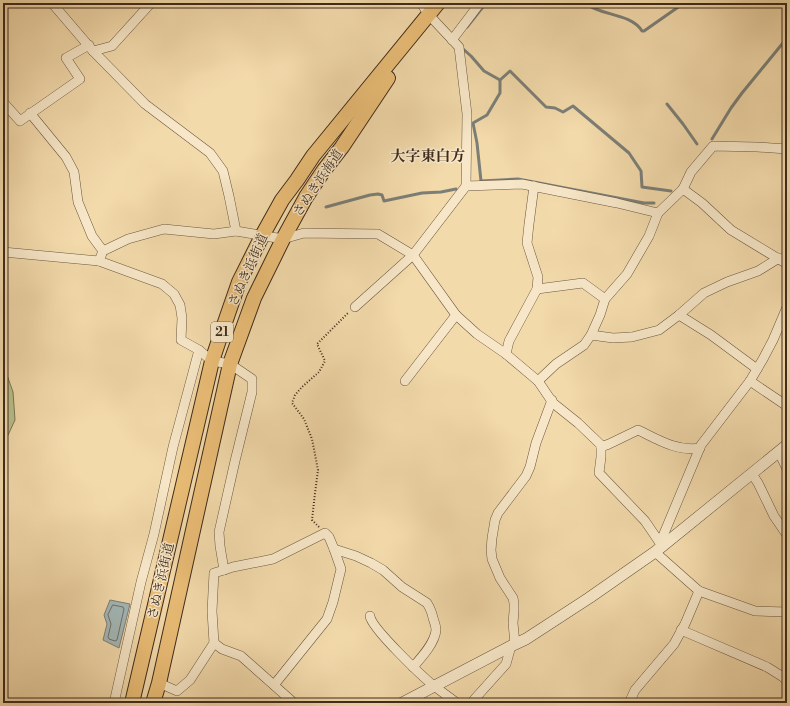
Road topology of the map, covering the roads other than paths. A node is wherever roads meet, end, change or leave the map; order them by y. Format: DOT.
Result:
graph roads {
  1 [pos="52,3"];
  2 [pos="151,3"];
  3 [pos="421,3"];
  4 [pos="438,3"];
  5 [pos="480,3"];
  6 [pos="429,15"];
  7 [pos="452,40"];
  8 [pos="91,48"];
  9 [pos="3,102"];
  10 [pos="30,114"];
  11 [pos="787,149"];
  12 [pos="466,186"];
  13 [pos="534,186"];
  14 [pos="683,188"];
  15 [pos="658,213"];
  16 [pos="236,232"];
  17 [pos="262,236"];
  18 [pos="283,239"];
  19 [pos="103,251"];
  20 [pos="3,252"];
  21 [pos="413,255"];
  22 [pos="779,258"];
  23 [pos="99,261"];
  24 [pos="787,264"];
  25 [pos="538,289"];
  26 [pos="605,299"];
  27 [pos="355,307"];
  28 [pos="787,307"];
  29 [pos="456,315"];
  30 [pos="679,315"];
  31 [pos="591,335"];
  32 [pos="199,350"];
  33 [pos="506,354"];
  34 [pos="212,361"];
  35 [pos="230,364"];
  36 [pos="757,369"];
  37 [pos="405,381"];
  38 [pos="538,381"];
  39 [pos="750,381"];
  40 [pos="552,400"];
  41 [pos="787,406"];
  42 [pos="601,447"];
  43 [pos="700,448"];
  44 [pos="783,448"];
  45 [pos="787,469"];
  46 [pos="752,474"];
  47 [pos="787,535"];
  48 [pos="334,549"];
  49 [pos="659,549"];
  50 [pos="224,570"];
  51 [pos="699,591"];
  52 [pos="787,612"];
  53 [pos="370,616"];
  54 [pos="682,630"];
  55 [pos="214,643"];
  56 [pos="513,645"];
  57 [pos="413,667"];
  58 [pos="787,681"];
  59 [pos="159,683"];
  60 [pos="274,686"];
  61 [pos="434,686"];
  62 [pos="114,703"];
  63 [pos="132,703"];
  64 [pos="153,703"];
  65 [pos="294,703"];
  66 [pos="402,703"];
  67 [pos="457,703"];
  68 [pos="470,703"];
  69 [pos="629,703"];
  1 -- 8 [label="street"];
  2 -- 8 [label="street"];
  3 -- 6 [label="street"];
  4 -- 6 [label="main road, さぬき浜街道 / 21"];
  5 -- 7 [label="street"];
  6 -- 7 [label="street"];
  6 -- 17 [label="main road, さぬき浜街道 / 21"];
  6 -- 18 [label="main road, さぬき浜海道 / 21"];
  7 -- 12 [label="street"];
  8 -- 10 [label="street"];
  8 -- 16 [label="street"];
  9 -- 10 [label="street"];
  10 -- 19 [label="street"];
  11 -- 14 [label="street"];
  12 -- 13 [label="street"];
  12 -- 21 [label="street"];
  13 -- 15 [label="street"];
  13 -- 25 [label="street"];
  14 -- 15 [label="street"];
  14 -- 22 [label="street"];
  15 -- 26 [label="street"];
  16 -- 17 [label="street"];
  16 -- 19 [label="street"];
  17 -- 18 [label="street"];
  17 -- 34 [label="main road, さぬき浜街道 / 21"];
  18 -- 21 [label="street"];
  18 -- 35 [label="main road, さぬき浜海道 / 21"];
  19 -- 23 [label="street"];
  20 -- 23 [label="street"];
  21 -- 27 [label="street"];
  21 -- 29 [label="street"];
  22 -- 24 [label="street"];
  22 -- 30 [label="street"];
  23 -- 32 [label="street"];
  25 -- 26 [label="street"];
  25 -- 33 [label="street"];
  26 -- 31 [label="street"];
  28 -- 36 [label="street"];
  29 -- 33 [label="street"];
  29 -- 37 [label="street"];
  30 -- 31 [label="street"];
  30 -- 36 [label="street"];
  31 -- 38 [label="street"];
  32 -- 34 [label="street"];
  32 -- 62 [label="street"];
  33 -- 38 [label="street"];
  34 -- 35 [label="street"];
  34 -- 63 [label="main road, さぬき浜街道 / 21"];
  35 -- 50 [label="street"];
  35 -- 59 [label="main road, さぬき浜街道 / 21"];
  36 -- 39 [label="street"];
  38 -- 40 [label="street"];
  39 -- 41 [label="street"];
  39 -- 43 [label="street"];
  40 -- 42 [label="street"];
  40 -- 56 [label="street"];
  42 -- 43 [label="street"];
  42 -- 49 [label="street"];
  43 -- 49 [label="street"];
  44 -- 45 [label="street"];
  44 -- 46 [label="street"];
  46 -- 47 [label="street"];
  46 -- 49 [label="street"];
  48 -- 50 [label="street"];
  48 -- 57 [label="street"];
  48 -- 60 [label="street"];
  49 -- 51 [label="street"];
  49 -- 56 [label="street"];
  50 -- 55 [label="street"];
  51 -- 52 [label="street"];
  51 -- 54 [label="street"];
  53 -- 57 [label="street"];
  54 -- 58 [label="street"];
  54 -- 69 [label="street"];
  55 -- 59 [label="street"];
  55 -- 60 [label="street"];
  56 -- 61 [label="street"];
  56 -- 68 [label="street"];
  57 -- 61 [label="street"];
  59 -- 64 [label="main road, さぬき浜街道 / 21"];
  60 -- 65 [label="street"];
  61 -- 66 [label="street"];
  61 -- 67 [label="street"];
}
